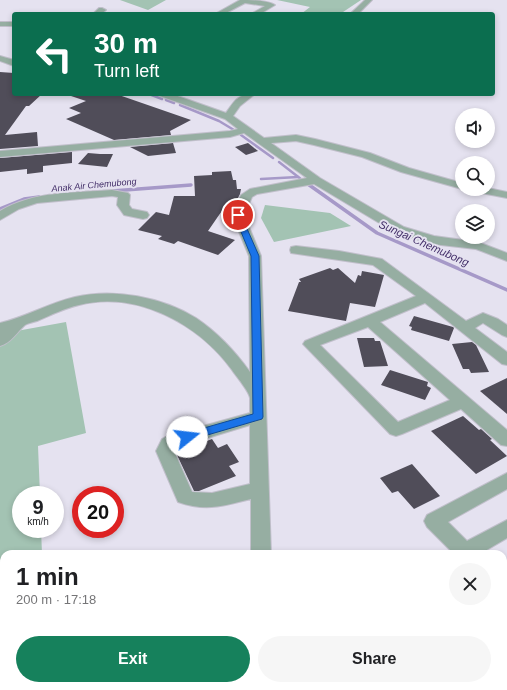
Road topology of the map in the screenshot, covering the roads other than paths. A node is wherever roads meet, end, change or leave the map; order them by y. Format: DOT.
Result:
graph roads {
  1 [pos="246,0"];
  2 [pos="368,0"];
  3 [pos="223,12"];
  4 [pos="259,12"];
  5 [pos="356,12"];
  6 [pos="0,24"];
  7 [pos="12,24"];
  8 [pos="0,58"];
  9 [pos="12,61"];
  10 [pos="169,96"];
  11 [pos="247,96"];
  12 [pos="228,117"];
  13 [pos="246,130"];
  14 [pos="262,141"];
  15 [pos="0,154"];
  16 [pos="310,181"];
  17 [pos="455,184"];
  18 [pos="495,193"];
  19 [pos="507,195"];
  20 [pos="143,215"];
  21 [pos="0,216"];
  22 [pos="296,250"];
  23 [pos="507,257"];
  24 [pos="426,297"];
  25 [pos="370,321"];
  26 [pos="21,322"];
  27 [pos="464,327"];
  28 [pos="0,328"];
  29 [pos="507,332"];
  30 [pos="0,340"];
  31 [pos="507,360"];
  32 [pos="258,396"];
  33 [pos="461,402"];
  34 [pos="258,417"];
  35 [pos="507,440"];
  36 [pos="507,480"];
  37 [pos="260,489"];
  38 [pos="507,528"];
  39 [pos="261,550"];
  40 [pos="463,550"];
  41 [pos="471,550"];
  1 -- 3 [label="street"];
  1 -- 4 [label="street"];
  2 -- 5 [label="street"];
  6 -- 7 [label="street"];
  8 -- 9 [label="street"];
  10 -- 12 [label="street"];
  11 -- 12 [label="street"];
  12 -- 13 [label="street"];
  13 -- 14 [label="street"];
  13 -- 15 [label="street"];
  14 -- 16 [label="street"];
  14 -- 17 [label="street"];
  16 -- 23 [label="street"];
  16 -- 32 [label="street"];
  18 -- 19 [label="street"];
  20 -- 21 [label="street"];
  22 -- 24 [label="street"];
  24 -- 25 [label="street"];
  24 -- 27 [label="street"];
  25 -- 33 [label="street"];
  25 -- 33 [label="street"];
  26 -- 28 [label="street"];
  26 -- 30 [label="street"];
  26 -- 32 [label="street"];
  27 -- 29 [label="street"];
  27 -- 31 [label="street"];
  32 -- 34 [label="street"];
  33 -- 35 [label="street"];
  34 -- 37 [label="street"];
  34 -- 37 [label="street"];
  36 -- 40 [label="street"];
  37 -- 39 [label="street"];
  38 -- 41 [label="street"];
}
